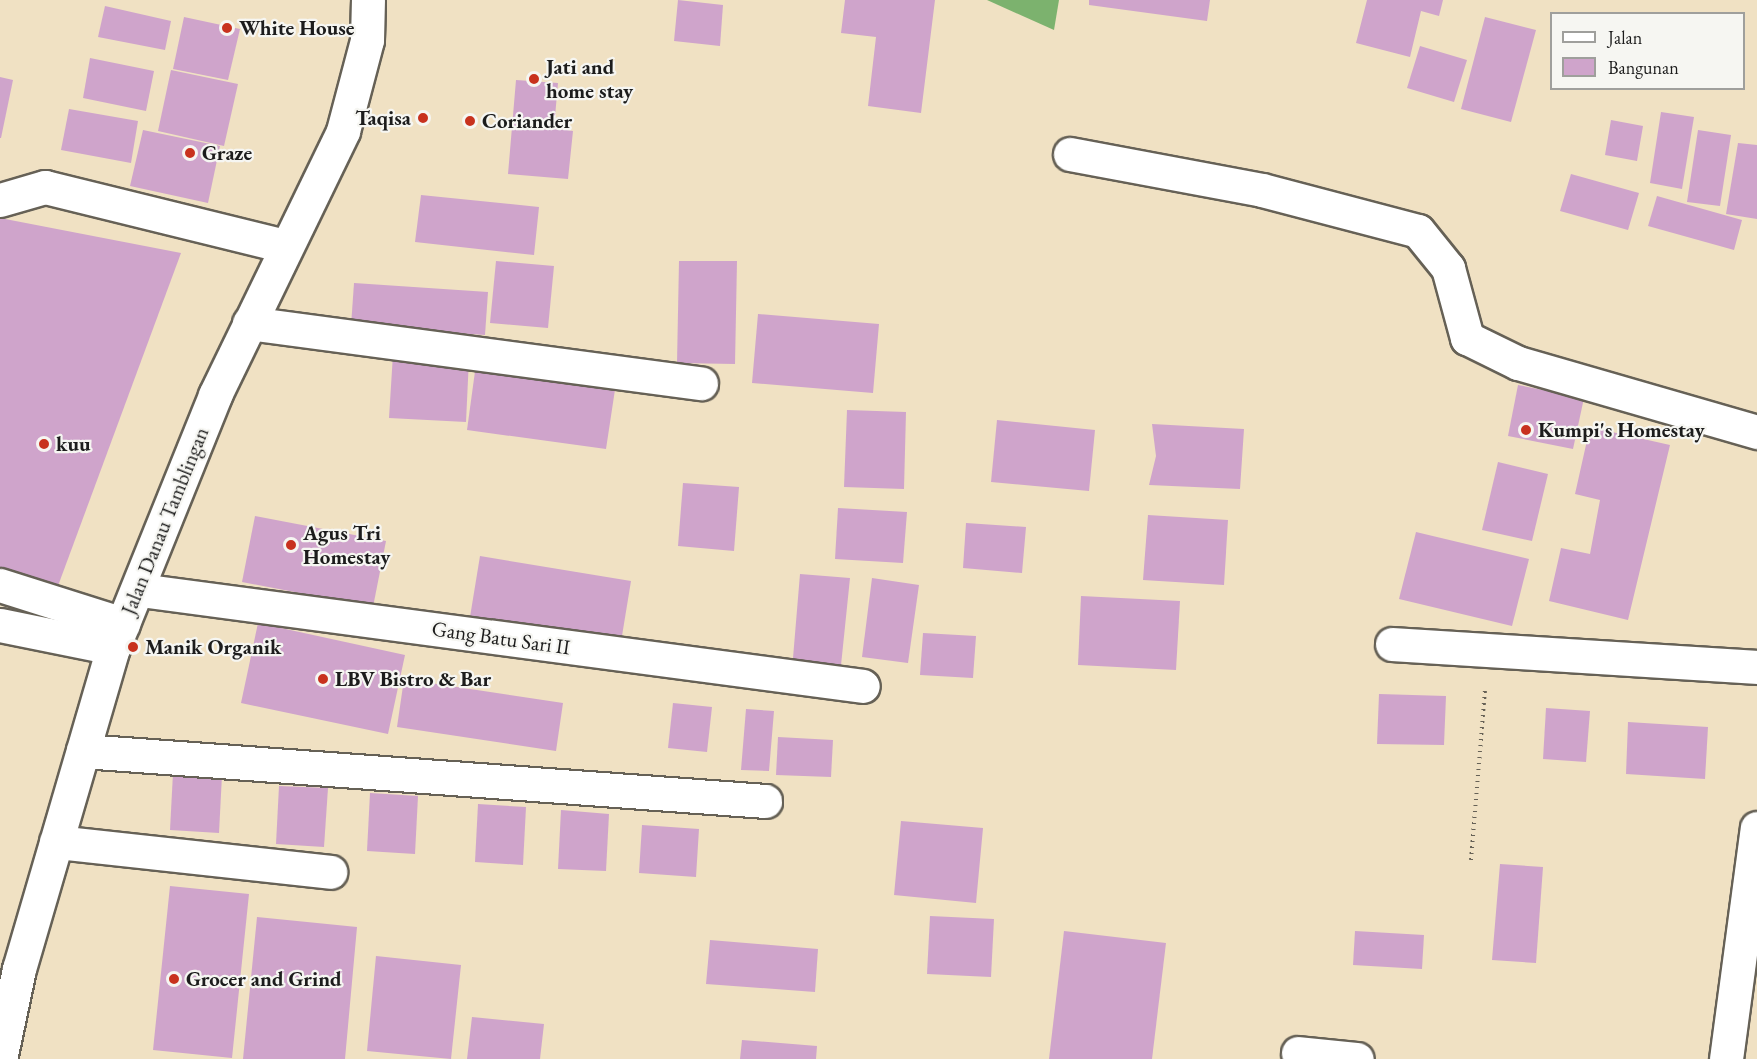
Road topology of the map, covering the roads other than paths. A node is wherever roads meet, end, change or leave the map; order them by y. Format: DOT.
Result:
graph roads {
  1 [pos="368,0"];
  2 [pos="1070,154"];
  3 [pos="0,200"];
  4 [pos="286,246"];
  5 [pos="249,323"];
  6 [pos="701,383"];
  7 [pos="1757,432"];
  8 [pos="0,585"];
  9 [pos="140,590"];
  10 [pos="0,625"];
  11 [pos="118,636"];
  12 [pos="1392,644"];
  13 [pos="1757,667"];
  14 [pos="863,686"];
  15 [pos="83,752"];
  16 [pos="765,801"];
  17 [pos="1757,828"];
  18 [pos="56,842"];
  19 [pos="330,872"];
  20 [pos="10,968"];
  21 [pos="1298,1053"];
  22 [pos="0,1059"];
  23 [pos="1357,1059"];
  24 [pos="1726,1059"];
  1 -- 4 [label="street, Jalan Danau Tamblingan"];
  2 -- 7 [label="street"];
  3 -- 4 [label="street"];
  4 -- 5 [label="street, Jalan Danau Tamblingan"];
  5 -- 6 [label="street"];
  5 -- 9 [label="street, Jalan Danau Tamblingan"];
  8 -- 11 [label="street"];
  9 -- 11 [label="street, Jalan Danau Tamblingan"];
  9 -- 14 [label="street, Gang Batu Sari II"];
  10 -- 11 [label="street"];
  11 -- 15 [label="street, Jalan Danau Tamblingan"];
  12 -- 13 [label="street"];
  15 -- 16 [label="street"];
  15 -- 18 [label="street, Jalan Danau Tamblingan"];
  17 -- 24 [label="street"];
  18 -- 19 [label="street"];
  18 -- 20 [label="street, Jalan Danau Tamblingan"];
  20 -- 22 [label="street, Jalan Danau Tamblingan"];
  21 -- 23 [label="street"];
}
